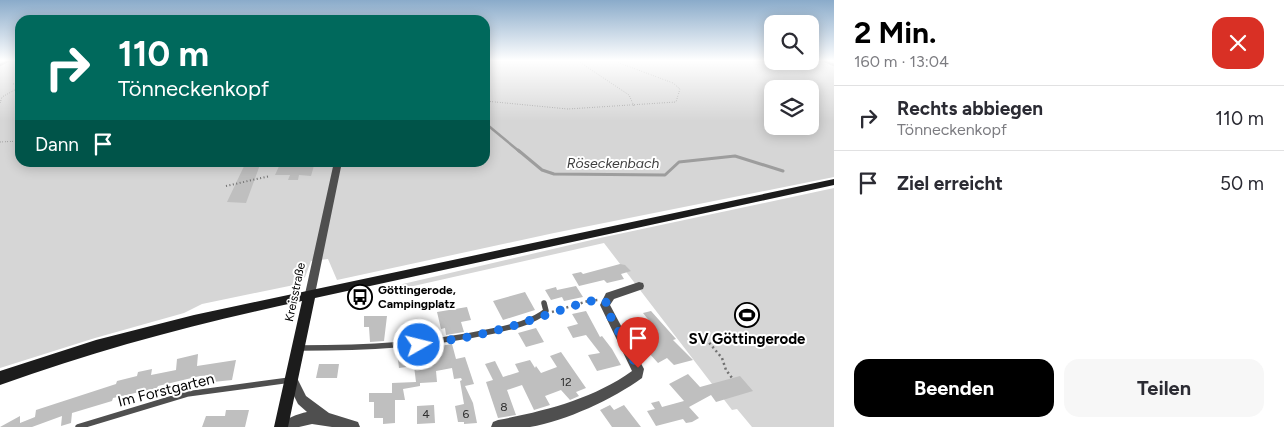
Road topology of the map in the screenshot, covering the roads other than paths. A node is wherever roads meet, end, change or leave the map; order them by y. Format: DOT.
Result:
graph roads {
  1 [pos="337,167"];
  2 [pos="834,182"];
  3 [pos="639,286"];
  4 [pos="310,294"];
  5 [pos="544,303"];
  6 [pos="298,348"];
  7 [pos="0,378"];
  8 [pos="291,379"];
  9 [pos="324,417"];
  10 [pos="78,427"];
  11 [pos="281,427"];
  12 [pos="287,427"];
  13 [pos="354,427"];
  14 [pos="498,427"];
  1 -- 4 [label="street, Kreisstraße"];
  2 -- 4 [label="main road"];
  3 -- 14 [label="street"];
  4 -- 6 [label="main road, Kreisstraße"];
  4 -- 7 [label="main road"];
  5 -- 6 [label="lane"];
  6 -- 8 [label="main road, Kreisstraße"];
  8 -- 9 [label="street"];
  8 -- 10 [label="lane, Im Forstgarten"];
  8 -- 11 [label="main road, Kreisstraße"];
  9 -- 12 [label="street"];
  9 -- 13 [label="street"];
}
